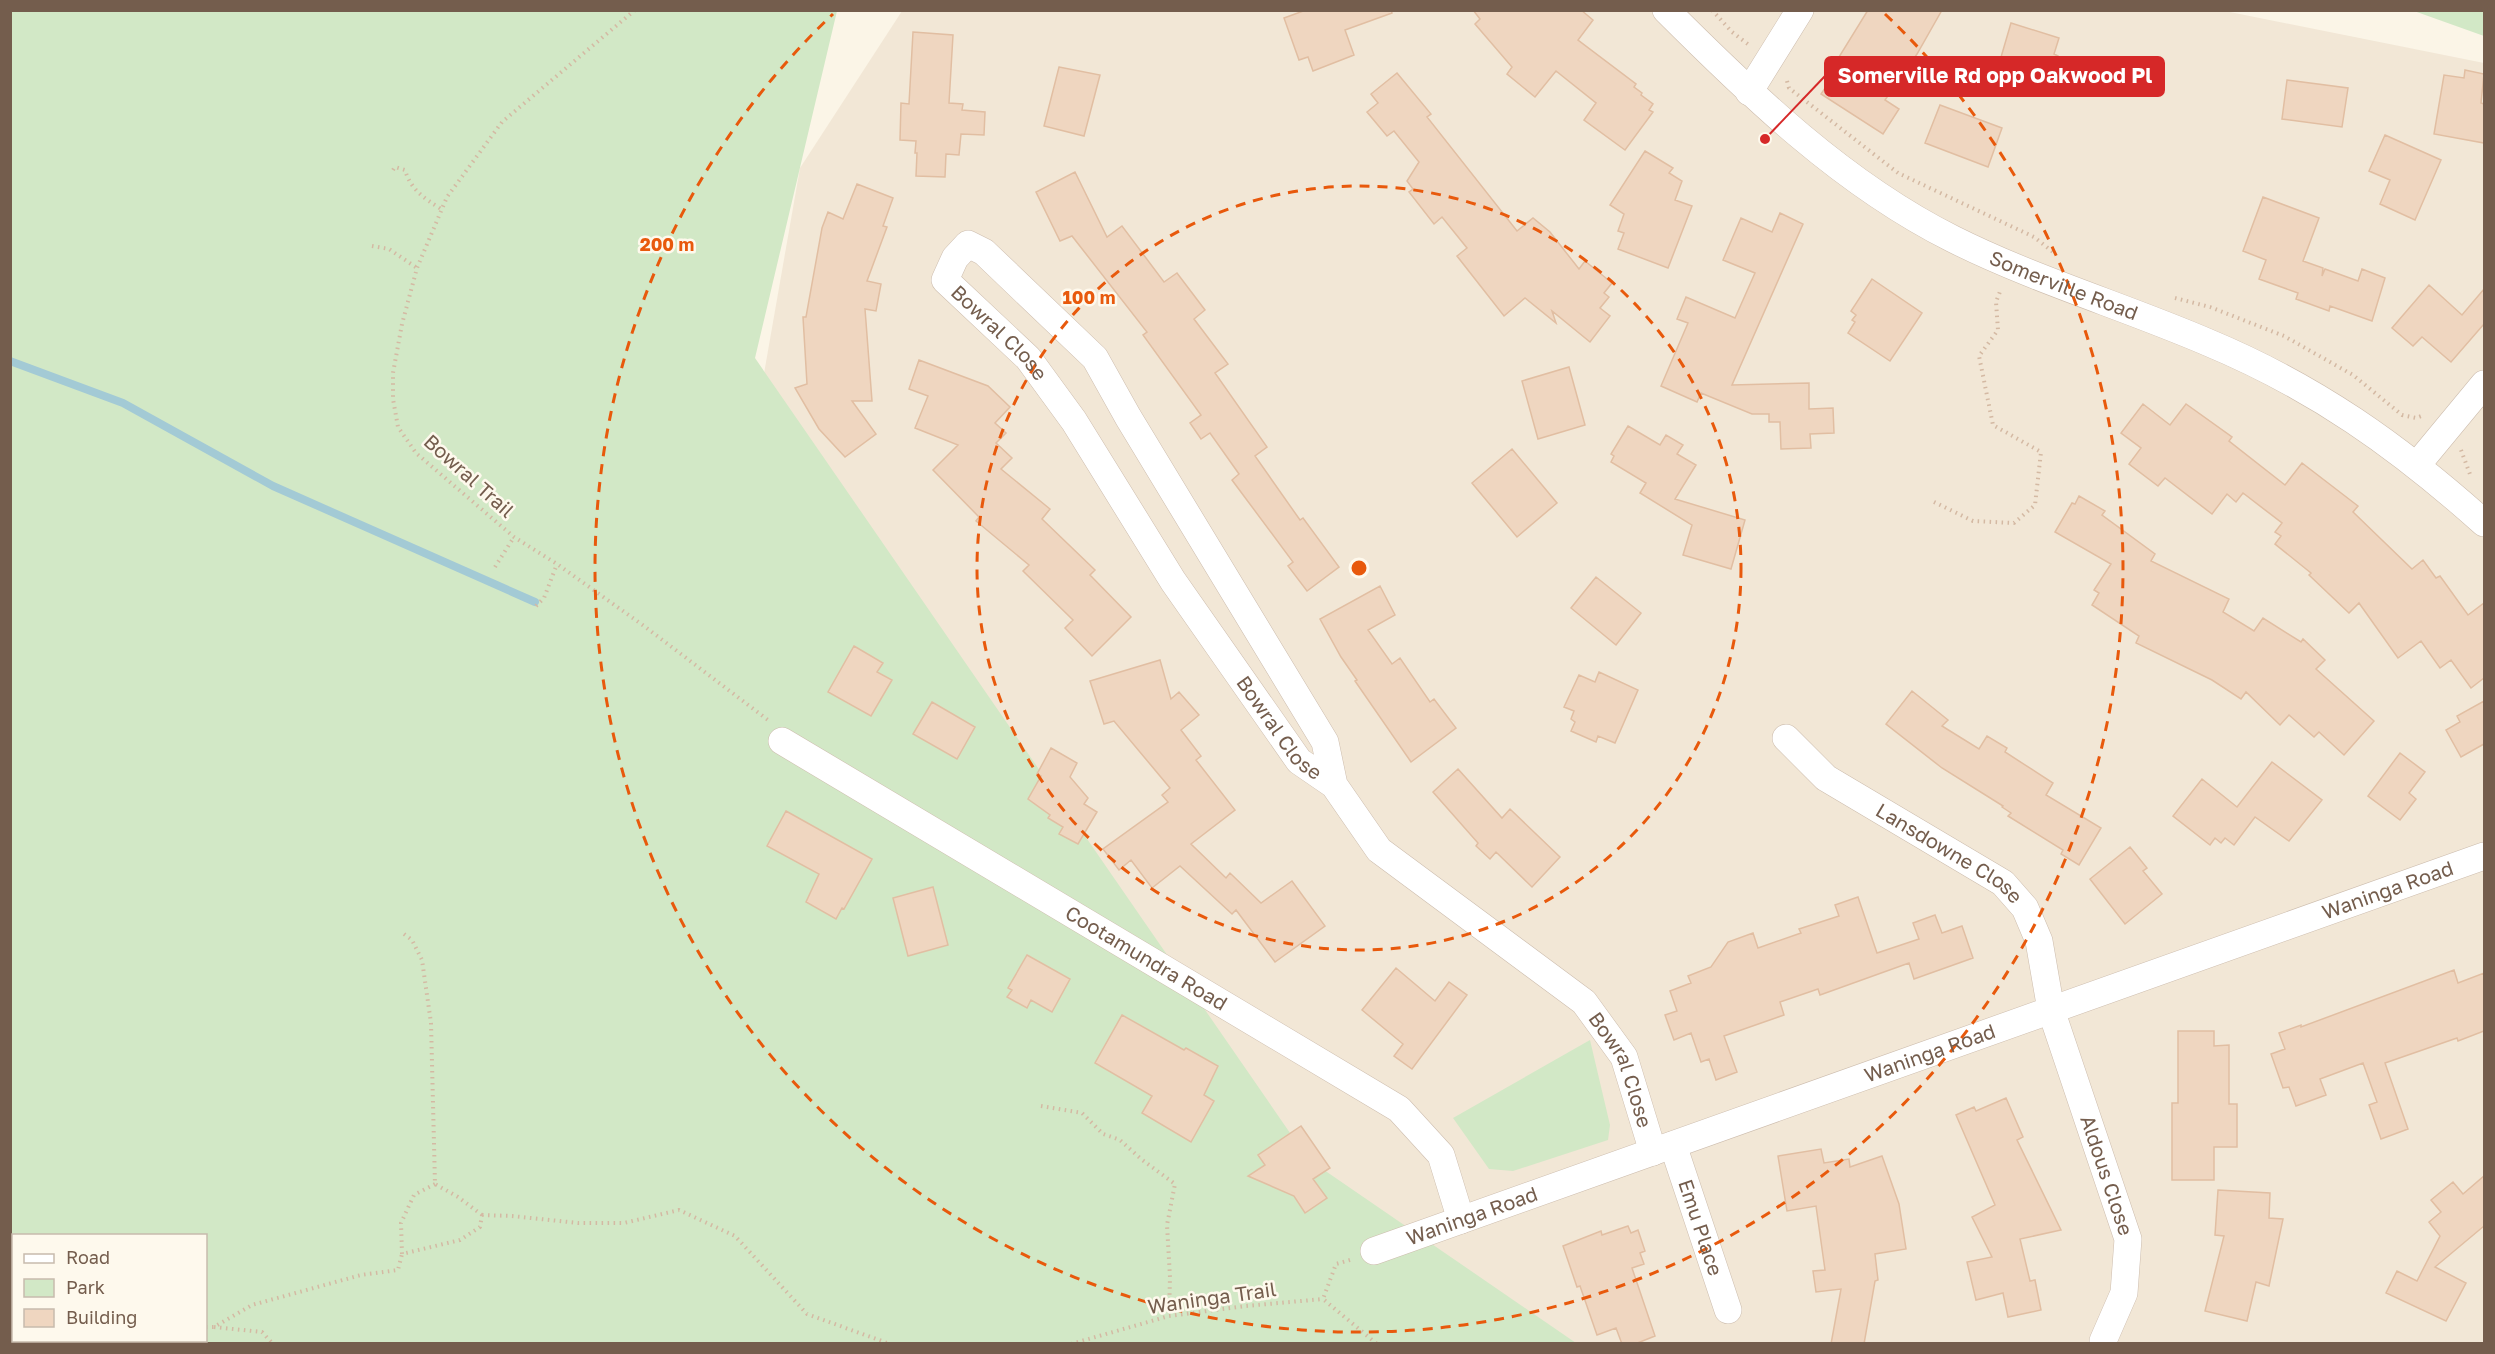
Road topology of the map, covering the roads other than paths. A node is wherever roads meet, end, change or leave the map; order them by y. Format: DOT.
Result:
graph roads {
  1 [pos="1666,10"];
  2 [pos="1800,10"];
  3 [pos="1749,92"];
  4 [pos="2484,384"];
  5 [pos="2417,465"];
  6 [pos="2484,523"];
  7 [pos="1786,738"];
  8 [pos="782,741"];
  9 [pos="1334,785"];
  10 [pos="2484,856"];
  11 [pos="2051,1010"];
  12 [pos="1663,1148"];
  13 [pos="1461,1220"];
  14 [pos="1374,1251"];
  15 [pos="1728,1310"];
  16 [pos="2103,1341"];
  1 -- 3 [label="street, Somerville Road"];
  2 -- 3 [label="street"];
  3 -- 5 [label="street, Somerville Road"];
  4 -- 5 [label="street"];
  5 -- 6 [label="street, Somerville Road"];
  7 -- 11 [label="street, Lansdowne Close"];
  8 -- 13 [label="street, Cootamundra Road"];
  9 -- 9 [label="street, Bowral Close"];
  9 -- 12 [label="street, Bowral Close"];
  10 -- 11 [label="street, Waninga Road"];
  11 -- 12 [label="street, Waninga Road"];
  11 -- 16 [label="street, Aldous Close"];
  12 -- 13 [label="street, Waninga Road"];
  12 -- 15 [label="street, Emu Place"];
  13 -- 14 [label="street, Waninga Road"];
}
